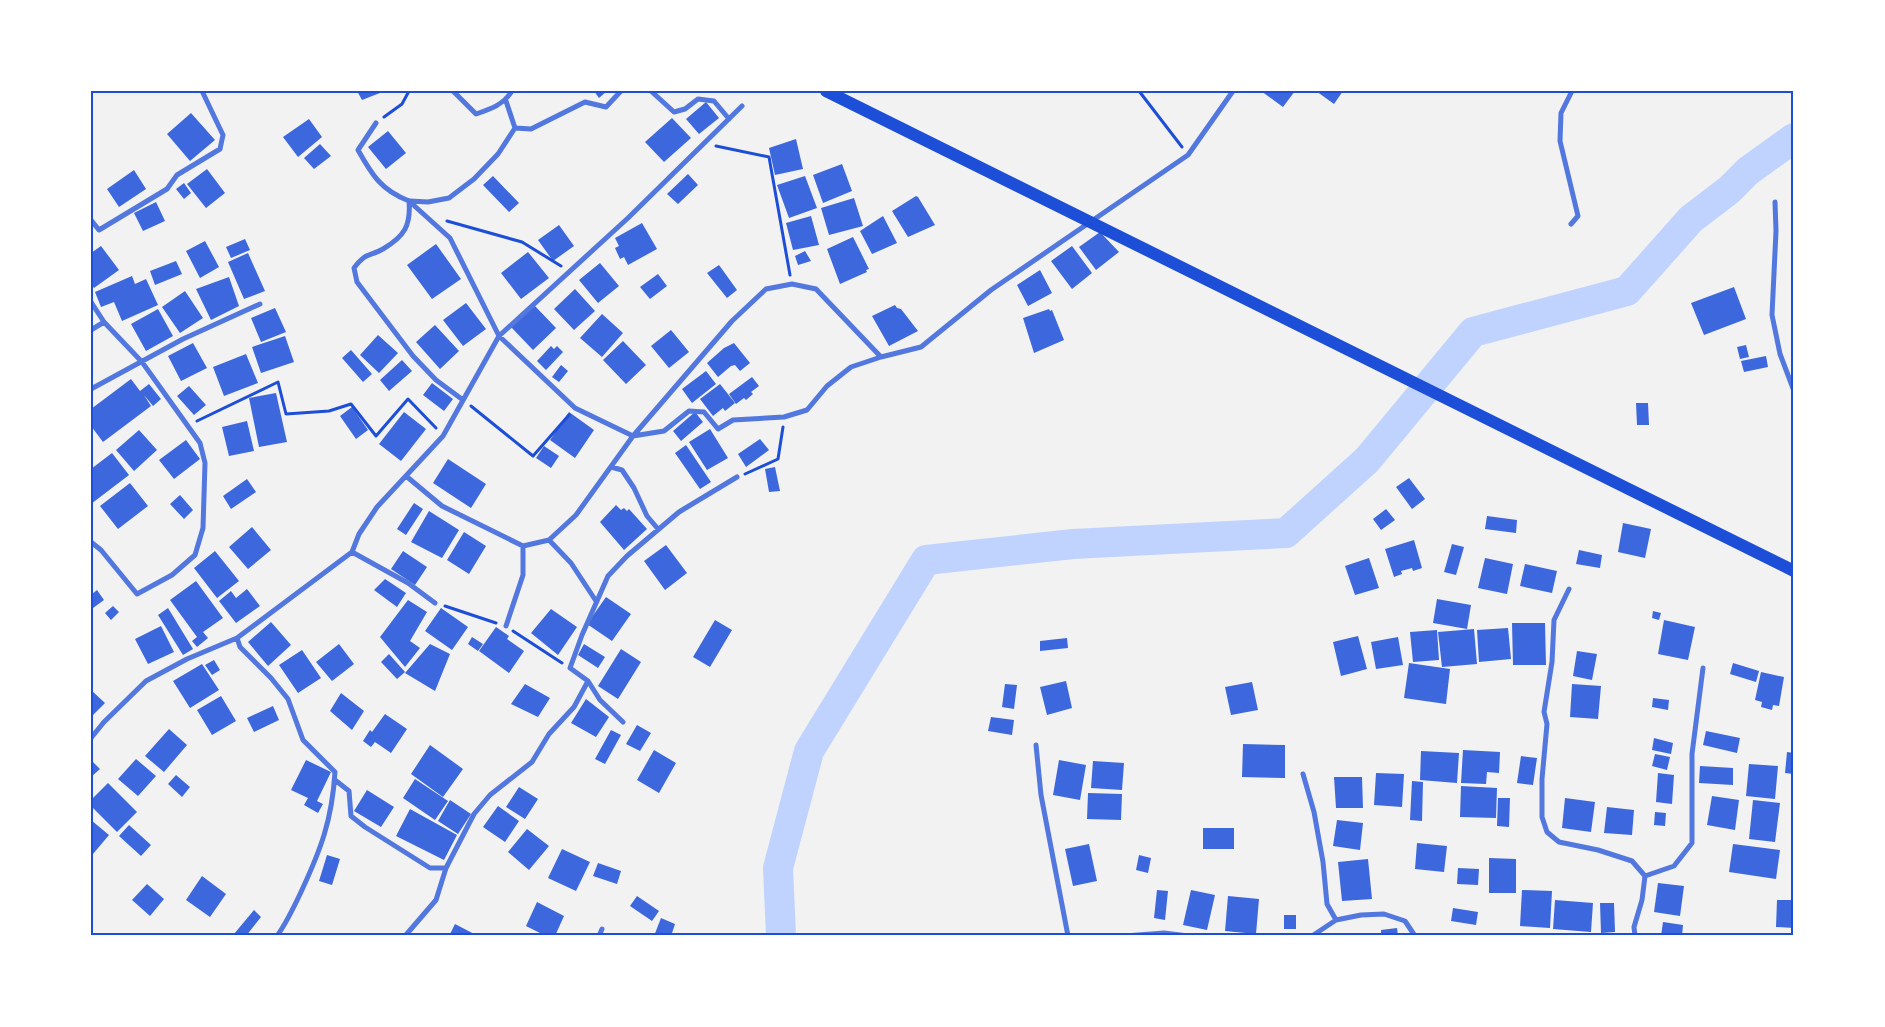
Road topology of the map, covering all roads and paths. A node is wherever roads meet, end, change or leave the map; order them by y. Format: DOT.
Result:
graph roads {
  1 [pos="202,91"];
  2 [pos="409,91"];
  3 [pos="453,91"];
  4 [pos="512,91"];
  5 [pos="621,91"];
  6 [pos="651,91"];
  7 [pos="826,91"];
  8 [pos="1139,91"];
  9 [pos="1233,91"];
  10 [pos="1572,91"];
  11 [pos="506,101"];
  12 [pos="742,106"];
  13 [pos="729,119"];
  14 [pos="376,122"];
  15 [pos="515,128"];
  16 [pos="705,144"];
  17 [pos="1188,155"];
  18 [pos="409,200"];
  19 [pos="1774,202"];
  20 [pos="441,219"];
  21 [pos="91,220"];
  22 [pos="1572,224"];
  23 [pos="570,271"];
  24 [pos="792,284"];
  25 [pos="91,302"];
  26 [pos="260,304"];
  27 [pos="104,322"];
  28 [pos="91,330"];
  29 [pos="499,336"];
  30 [pos="881,357"];
  31 [pos="142,362"];
  32 [pos="91,389"];
  33 [pos="1794,391"];
  34 [pos="463,400"];
  35 [pos="575,408"];
  36 [pos="784,417"];
  37 [pos="187,425"];
  38 [pos="443,436"];
  39 [pos="633,436"];
  40 [pos="611,467"];
  41 [pos="406,476"];
  42 [pos="737,477"];
  43 [pos="658,529"];
  44 [pos="549,540"];
  45 [pos="91,542"];
  46 [pos="523,546"];
  47 [pos="352,552"];
  48 [pos="1794,571"];
  49 [pos="1569,589"];
  50 [pos="596,601"];
  51 [pos="435,603"];
  52 [pos="506,626"];
  53 [pos="237,638"];
  54 [pos="570,668"];
  55 [pos="1703,668"];
  56 [pos="588,681"];
  57 [pos="623,722"];
  58 [pos="91,738"];
  59 [pos="1036,745"];
  60 [pos="1303,774"];
  61 [pos="335,780"];
  62 [pos="446,868"];
  63 [pos="1645,876"];
  64 [pos="1336,920"];
  65 [pos="602,929"];
  66 [pos="277,936"];
  67 [pos="405,936"];
  68 [pos="599,936"];
  69 [pos="1068,936"];
  70 [pos="1125,936"];
  71 [pos="1188,936"];
  72 [pos="1312,936"];
  73 [pos="1415,936"];
  74 [pos="1635,936"];
  1 -- 21 [label="street"];
  2 -- 14 [label="path"];
  3 -- 11 [label="street"];
  4 -- 11 [label="street"];
  5 -- 15 [label="street"];
  6 -- 13 [label="street"];
  7 -- 48 [label="highway"];
  8 -- 17 [label="path"];
  9 -- 17 [label="street"];
  10 -- 22 [label="street"];
  11 -- 15 [label="street"];
  12 -- 13 [label="street"];
  13 -- 16 [label="street"];
  14 -- 18 [label="street"];
  15 -- 18 [label="street"];
  16 -- 23 [label="street"];
  16 -- 24 [label="path"];
  17 -- 30 [label="street"];
  18 -- 29 [label="street"];
  18 -- 34 [label="street"];
  19 -- 33 [label="street"];
  20 -- 23 [label="path"];
  23 -- 29 [label="street"];
  24 -- 30 [label="street"];
  24 -- 39 [label="street"];
  25 -- 27 [label="street"];
  26 -- 31 [label="street"];
  27 -- 28 [label="street"];
  27 -- 31 [label="street"];
  29 -- 34 [label="street"];
  29 -- 35 [label="street"];
  30 -- 36 [label="street"];
  31 -- 32 [label="street"];
  31 -- 37 [label="street"];
  34 -- 35 [label="path"];
  34 -- 38 [label="street"];
  35 -- 39 [label="street"];
  36 -- 39 [label="street"];
  36 -- 42 [label="path"];
  37 -- 38 [label="path"];
  37 -- 45 [label="street"];
  38 -- 41 [label="street"];
  39 -- 40 [label="street"];
  40 -- 43 [label="street"];
  40 -- 44 [label="street"];
  41 -- 46 [label="street"];
  41 -- 47 [label="street"];
  42 -- 43 [label="street"];
  43 -- 50 [label="street"];
  44 -- 46 [label="street"];
  44 -- 50 [label="street"];
  46 -- 52 [label="street"];
  47 -- 51 [label="street"];
  47 -- 53 [label="street"];
  49 -- 63 [label="street"];
  50 -- 54 [label="street"];
  51 -- 52 [label="path"];
  52 -- 54 [label="path"];
  53 -- 58 [label="street"];
  53 -- 61 [label="street"];
  54 -- 56 [label="street"];
  55 -- 63 [label="street"];
  56 -- 57 [label="street"];
  56 -- 62 [label="street"];
  59 -- 69 [label="street"];
  60 -- 64 [label="street"];
  61 -- 62 [label="street"];
  61 -- 66 [label="street"];
  62 -- 67 [label="street"];
  63 -- 74 [label="street"];
  64 -- 72 [label="street"];
  64 -- 73 [label="street"];
  65 -- 68 [label="street"];
  70 -- 71 [label="street"];
}
